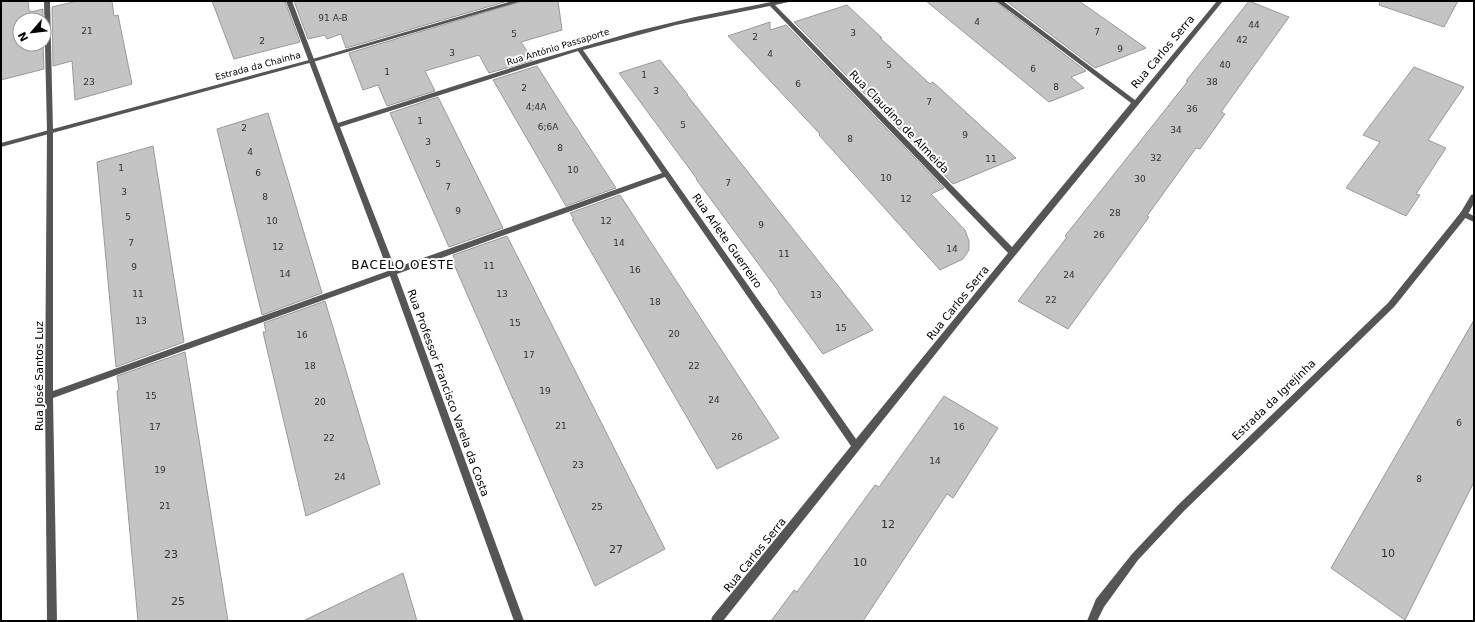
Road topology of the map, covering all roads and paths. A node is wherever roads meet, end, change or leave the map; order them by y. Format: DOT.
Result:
graph roads {
  1 [pos="47,1"];
  2 [pos="289,1"];
  3 [pos="519,1"];
  4 [pos="790,1"];
  5 [pos="999,1"];
  6 [pos="1220,1"];
  7 [pos="771,4"];
  8 [pos="579,49"];
  9 [pos="311,61"];
  10 [pos="1135,103"];
  11 [pos="336,126"];
  12 [pos="50,131"];
  13 [pos="1,145"];
  14 [pos="666,174"];
  15 [pos="1474,197"];
  16 [pos="1464,214"];
  17 [pos="1474,219"];
  18 [pos="1013,253"];
  19 [pos="393,273"];
  20 [pos="49,396"];
  21 [pos="856,446"];
  22 [pos="52,621"];
  23 [pos="519,621"];
  24 [pos="716,621"];
  25 [pos="1092,621"];
  1 -- 12 [label="street, Rua José Santos Luz"];
  2 -- 9 [label="street, Rua Professor Francisco Varela da Costa"];
  3 -- 9 [label="street, Estrada da Chainha"];
  4 -- 7 [label="street, Rua António Passaporte"];
  5 -- 10 [label="street"];
  6 -- 10 [label="street, Rua Carlos Serra"];
  7 -- 8 [label="street, Rua António Passaporte"];
  7 -- 18 [label="street, Rua Claudino de Almeida"];
  8 -- 11 [label="street, Rua António Passaporte"];
  8 -- 14 [label="street, Rua Arlete Guerreiro"];
  9 -- 11 [label="street, Rua Professor Francisco Varela da Costa"];
  9 -- 12 [label="street, Estrada da Chainha"];
  10 -- 18 [label="street, Rua Carlos Serra"];
  11 -- 19 [label="street, Rua Professor Francisco Varela da Costa"];
  12 -- 13 [label="street, Estrada da Chainha"];
  12 -- 20 [label="street, Rua José Santos Luz"];
  14 -- 19 [label="street"];
  14 -- 21 [label="street, Rua Arlete Guerreiro"];
  15 -- 16 [label="street, Estrada da Igrejinha"];
  16 -- 17 [label="street"];
  16 -- 25 [label="street, Estrada da Igrejinha"];
  18 -- 21 [label="street, Rua Carlos Serra"];
  19 -- 20 [label="street"];
  19 -- 23 [label="street, Rua Professor Francisco Varela da Costa"];
  20 -- 22 [label="street, Rua José Santos Luz"];
  21 -- 24 [label="street, Rua Carlos Serra"];
}
